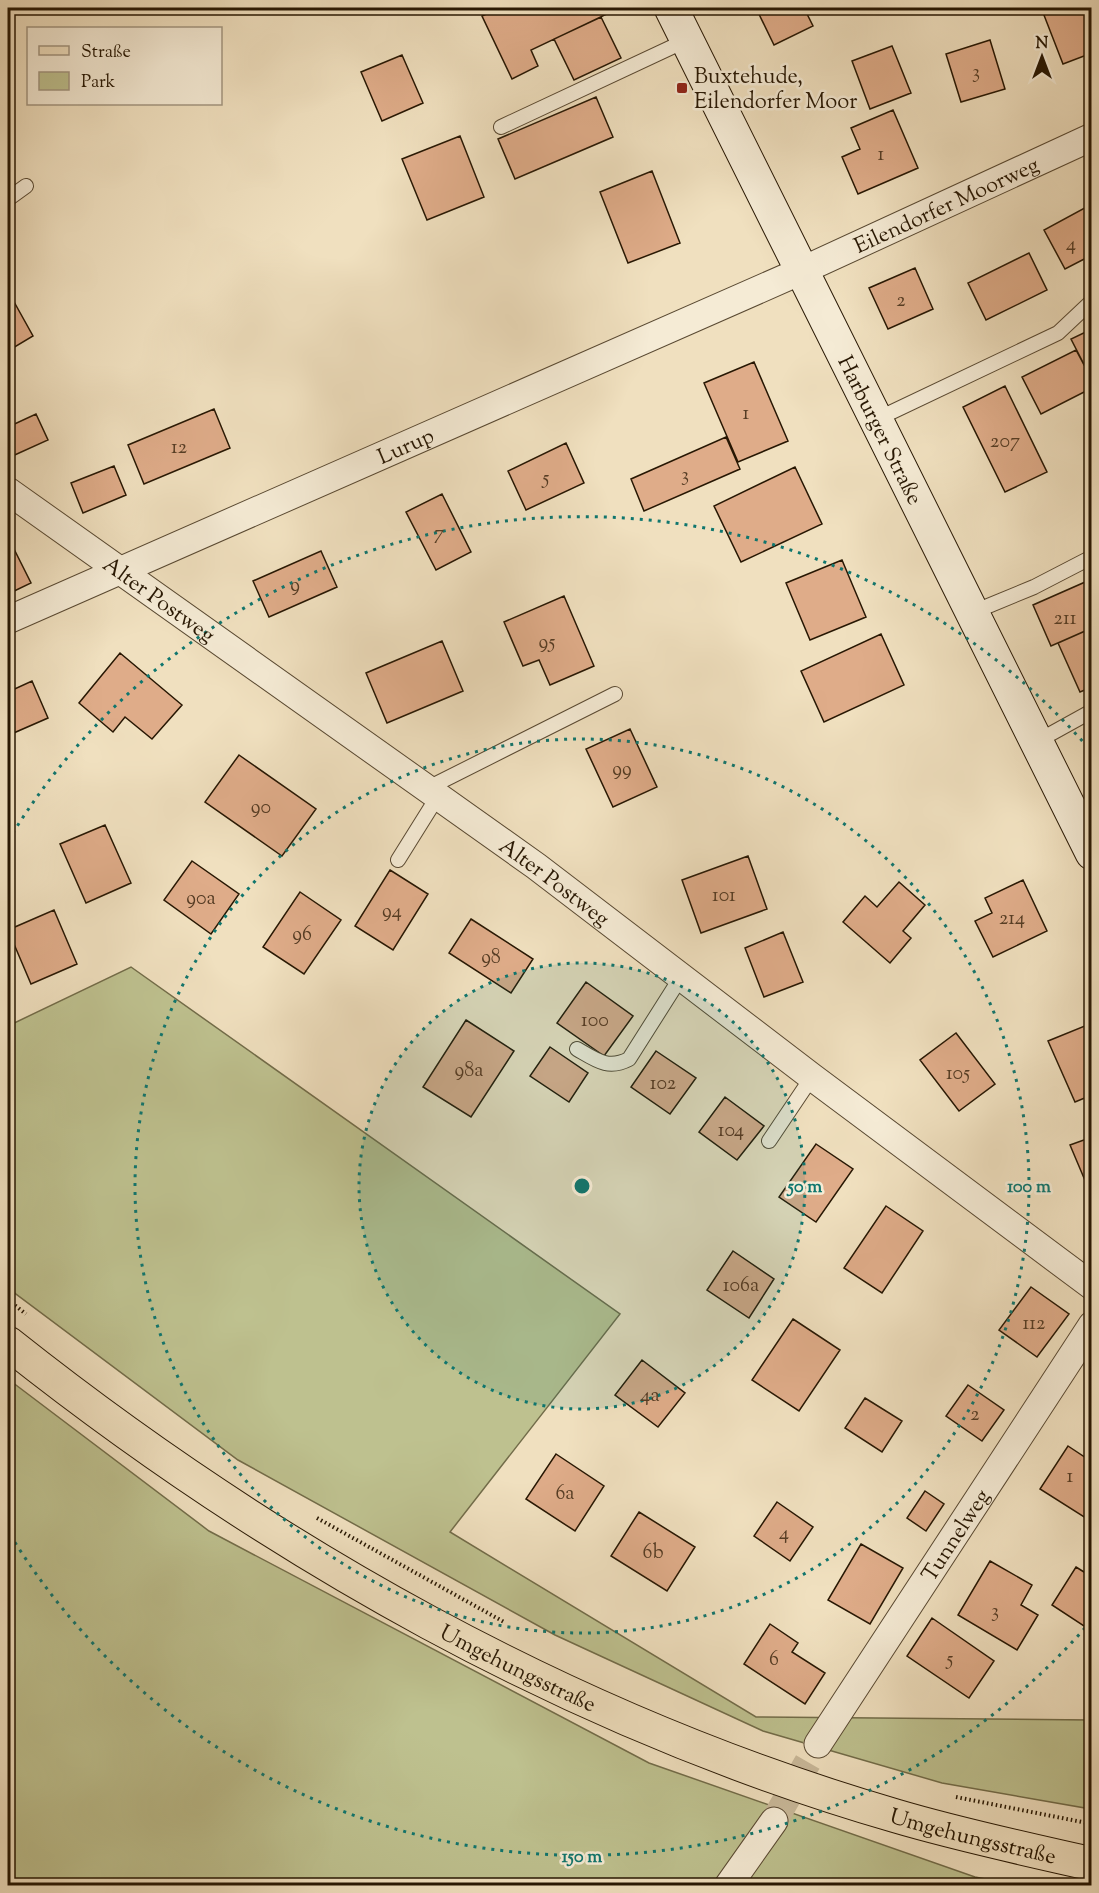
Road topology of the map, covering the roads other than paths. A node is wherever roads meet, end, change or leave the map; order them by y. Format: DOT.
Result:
graph roads {
  1 [pos="671,8"];
  2 [pos="687,40"];
  3 [pos="501,127"];
  4 [pos="1092,137"];
  5 [pos="26,186"];
  6 [pos="8,199"];
  7 [pos="801,272"];
  8 [pos="1092,301"];
  9 [pos="875,420"];
  10 [pos="8,491"];
  11 [pos="1092,558"];
  12 [pos="117,570"];
  13 [pos="972,613"];
  14 [pos="8,620"];
  15 [pos="615,694"];
  16 [pos="1092,711"];
  17 [pos="1036,742"];
  18 [pos="432,793"];
  19 [pos="1088,835"];
  20 [pos="398,860"];
  21 [pos="681,977"];
  22 [pos="577,1049"];
  23 [pos="812,1077"];
  24 [pos="768,1141"];
  25 [pos="1092,1286"];
  26 [pos="1092,1325"];
  27 [pos="8,1343"];
  28 [pos="818,1744"];
  29 [pos="774,1821"];
  30 [pos="1092,1864"];
  31 [pos="728,1886"];
  1 -- 2 [label="street, Harburger Straße"];
  2 -- 3 [label="lane"];
  2 -- 7 [label="street, Harburger Straße"];
  4 -- 7 [label="street, Eilendorfer Moorweg"];
  5 -- 6 [label="lane"];
  7 -- 9 [label="street, Harburger Straße"];
  7 -- 12 [label="street, Lurup"];
  8 -- 9 [label="lane"];
  9 -- 13 [label="street, Harburger Straße"];
  10 -- 12 [label="street, Alter Postweg"];
  11 -- 13 [label="lane"];
  12 -- 14 [label="street, Lurup"];
  12 -- 18 [label="street, Alter Postweg"];
  13 -- 17 [label="street, Harburger Straße"];
  15 -- 18 [label="lane"];
  16 -- 17 [label="lane"];
  17 -- 19 [label="street, Harburger Straße"];
  18 -- 20 [label="lane"];
  18 -- 21 [label="street, Alter Postweg"];
  21 -- 22 [label="lane"];
  21 -- 23 [label="street, Alter Postweg"];
  23 -- 24 [label="lane"];
  23 -- 25 [label="street, Alter Postweg"];
  26 -- 28 [label="street, Tunnelweg"];
  27 -- 30 [label="main road, Umgehungsstraße"];
  29 -- 31 [label="street"];
}
